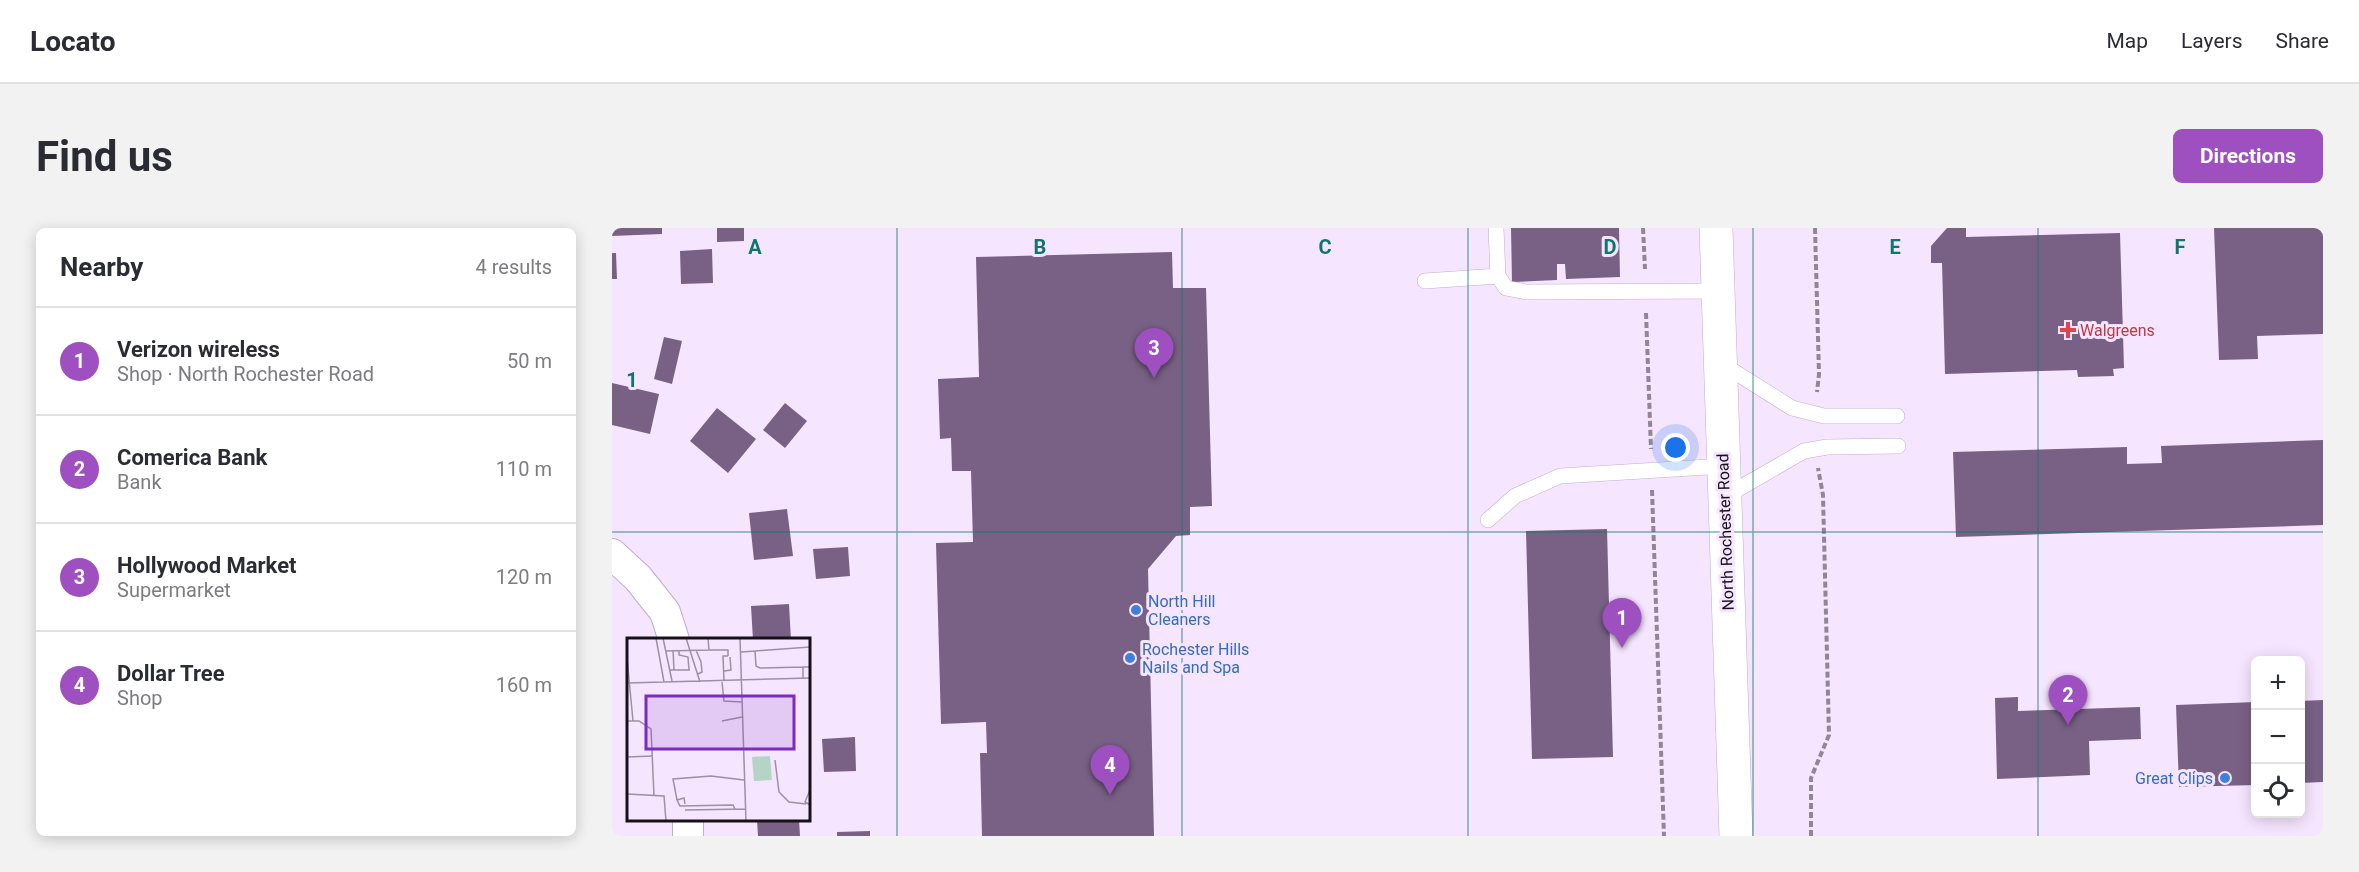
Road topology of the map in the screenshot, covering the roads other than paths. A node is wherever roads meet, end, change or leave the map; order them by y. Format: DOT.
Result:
graph roads {
  1 [pos="1496,228"];
  2 [pos="1716,228"];
  3 [pos="1498,276"];
  4 [pos="1425,281"];
  5 [pos="1718,291"];
  6 [pos="1720,363"];
  7 [pos="1897,416"];
  8 [pos="1898,446"];
  9 [pos="1724,482"];
  10 [pos="1488,520"];
  11 [pos="612,555"];
  12 [pos="674,638"];
  13 [pos="1736,836"];
  1 -- 3 [label="lane"];
  2 -- 5 [label="main road, North Rochester Road"];
  3 -- 4 [label="lane"];
  3 -- 5 [label="lane"];
  5 -- 6 [label="main road, North Rochester Road"];
  6 -- 7 [label="lane"];
  6 -- 9 [label="main road, North Rochester Road"];
  8 -- 9 [label="lane"];
  9 -- 10 [label="lane"];
  9 -- 13 [label="main road, North Rochester Road"];
  11 -- 12 [label="street"];
}
